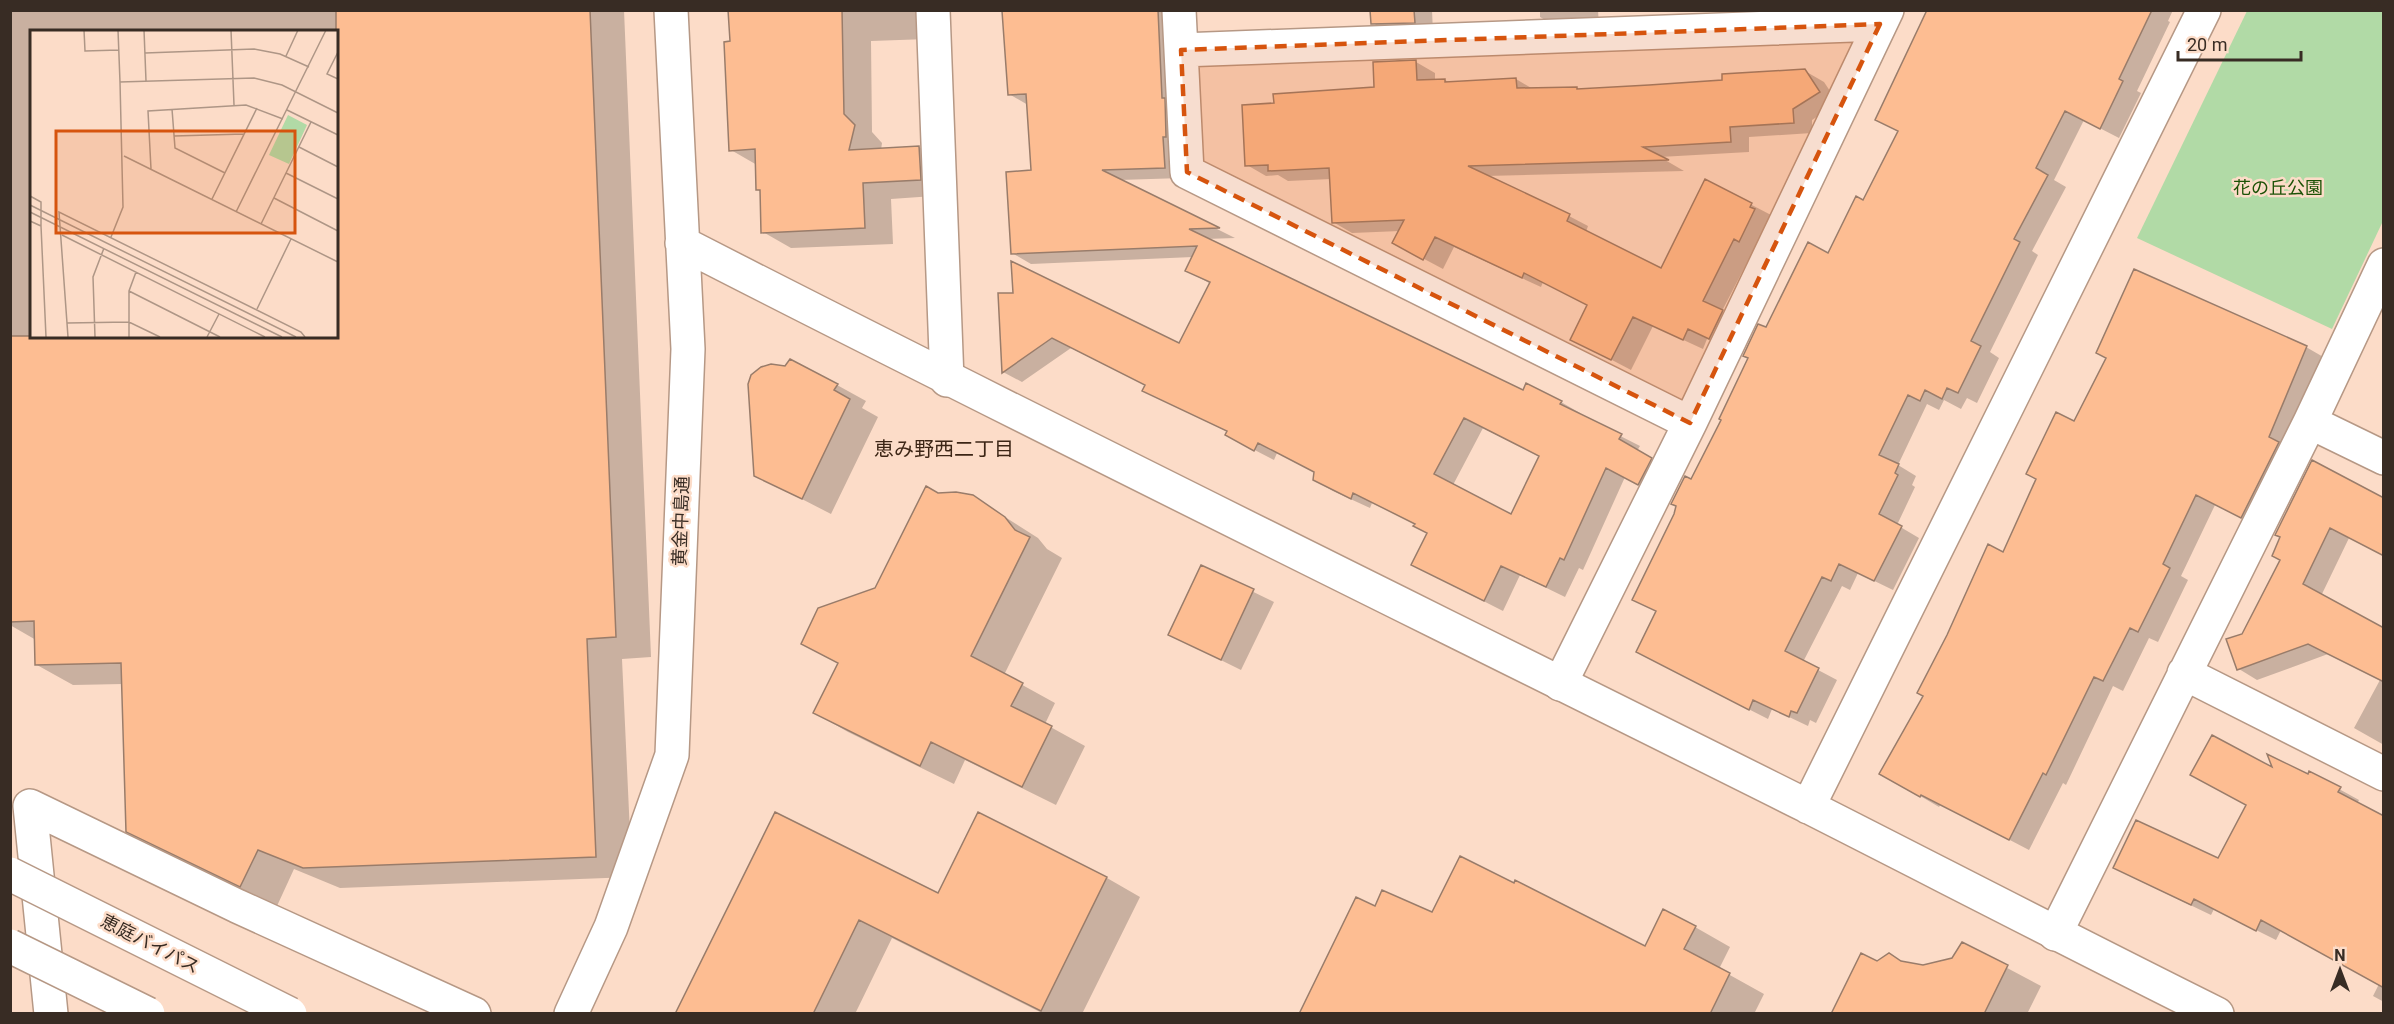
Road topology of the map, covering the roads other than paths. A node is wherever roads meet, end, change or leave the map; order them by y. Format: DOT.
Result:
graph roads {
  1 [pos="671,10"];
  2 [pos="933,10"];
  3 [pos="1179,10"];
  4 [pos="2204,10"];
  5 [pos="1884,17"];
  6 [pos="1181,50"];
  7 [pos="682,243"];
  8 [pos="2384,265"];
  9 [pos="947,380"];
  10 [pos="2310,422"];
  11 [pos="1690,423"];
  12 [pos="2384,458"];
  13 [pos="2184,673"];
  14 [pos="1560,684"];
  15 [pos="2384,774"];
  16 [pos="1808,807"];
  17 [pos="10,874"];
  18 [pos="2055,934"];
  19 [pos="10,946"];
  20 [pos="51,1014"];
  21 [pos="148,1014"];
  22 [pos="290,1014"];
  23 [pos="474,1014"];
  24 [pos="571,1014"];
  25 [pos="2217,1014"];
  1 -- 7 [label="main road, 黄金中島通"];
  2 -- 9 [label="main road"];
  3 -- 6 [label="main road"];
  4 -- 16 [label="main road"];
  5 -- 6 [label="main road"];
  5 -- 11 [label="main road"];
  6 -- 11 [label="main road"];
  7 -- 9 [label="main road"];
  7 -- 24 [label="main road, 黄金中島通"];
  8 -- 10 [label="main road"];
  9 -- 14 [label="main road"];
  10 -- 12 [label="main road"];
  10 -- 13 [label="main road"];
  11 -- 14 [label="main road"];
  13 -- 15 [label="main road"];
  13 -- 18 [label="main road"];
  14 -- 16 [label="main road"];
  16 -- 18 [label="main road"];
  17 -- 22 [label="main road, 恵庭バイパス, bridge"];
  18 -- 25 [label="main road"];
  19 -- 21 [label="main road, bridge"];
  20 -- 23 [label="main road"];
}
